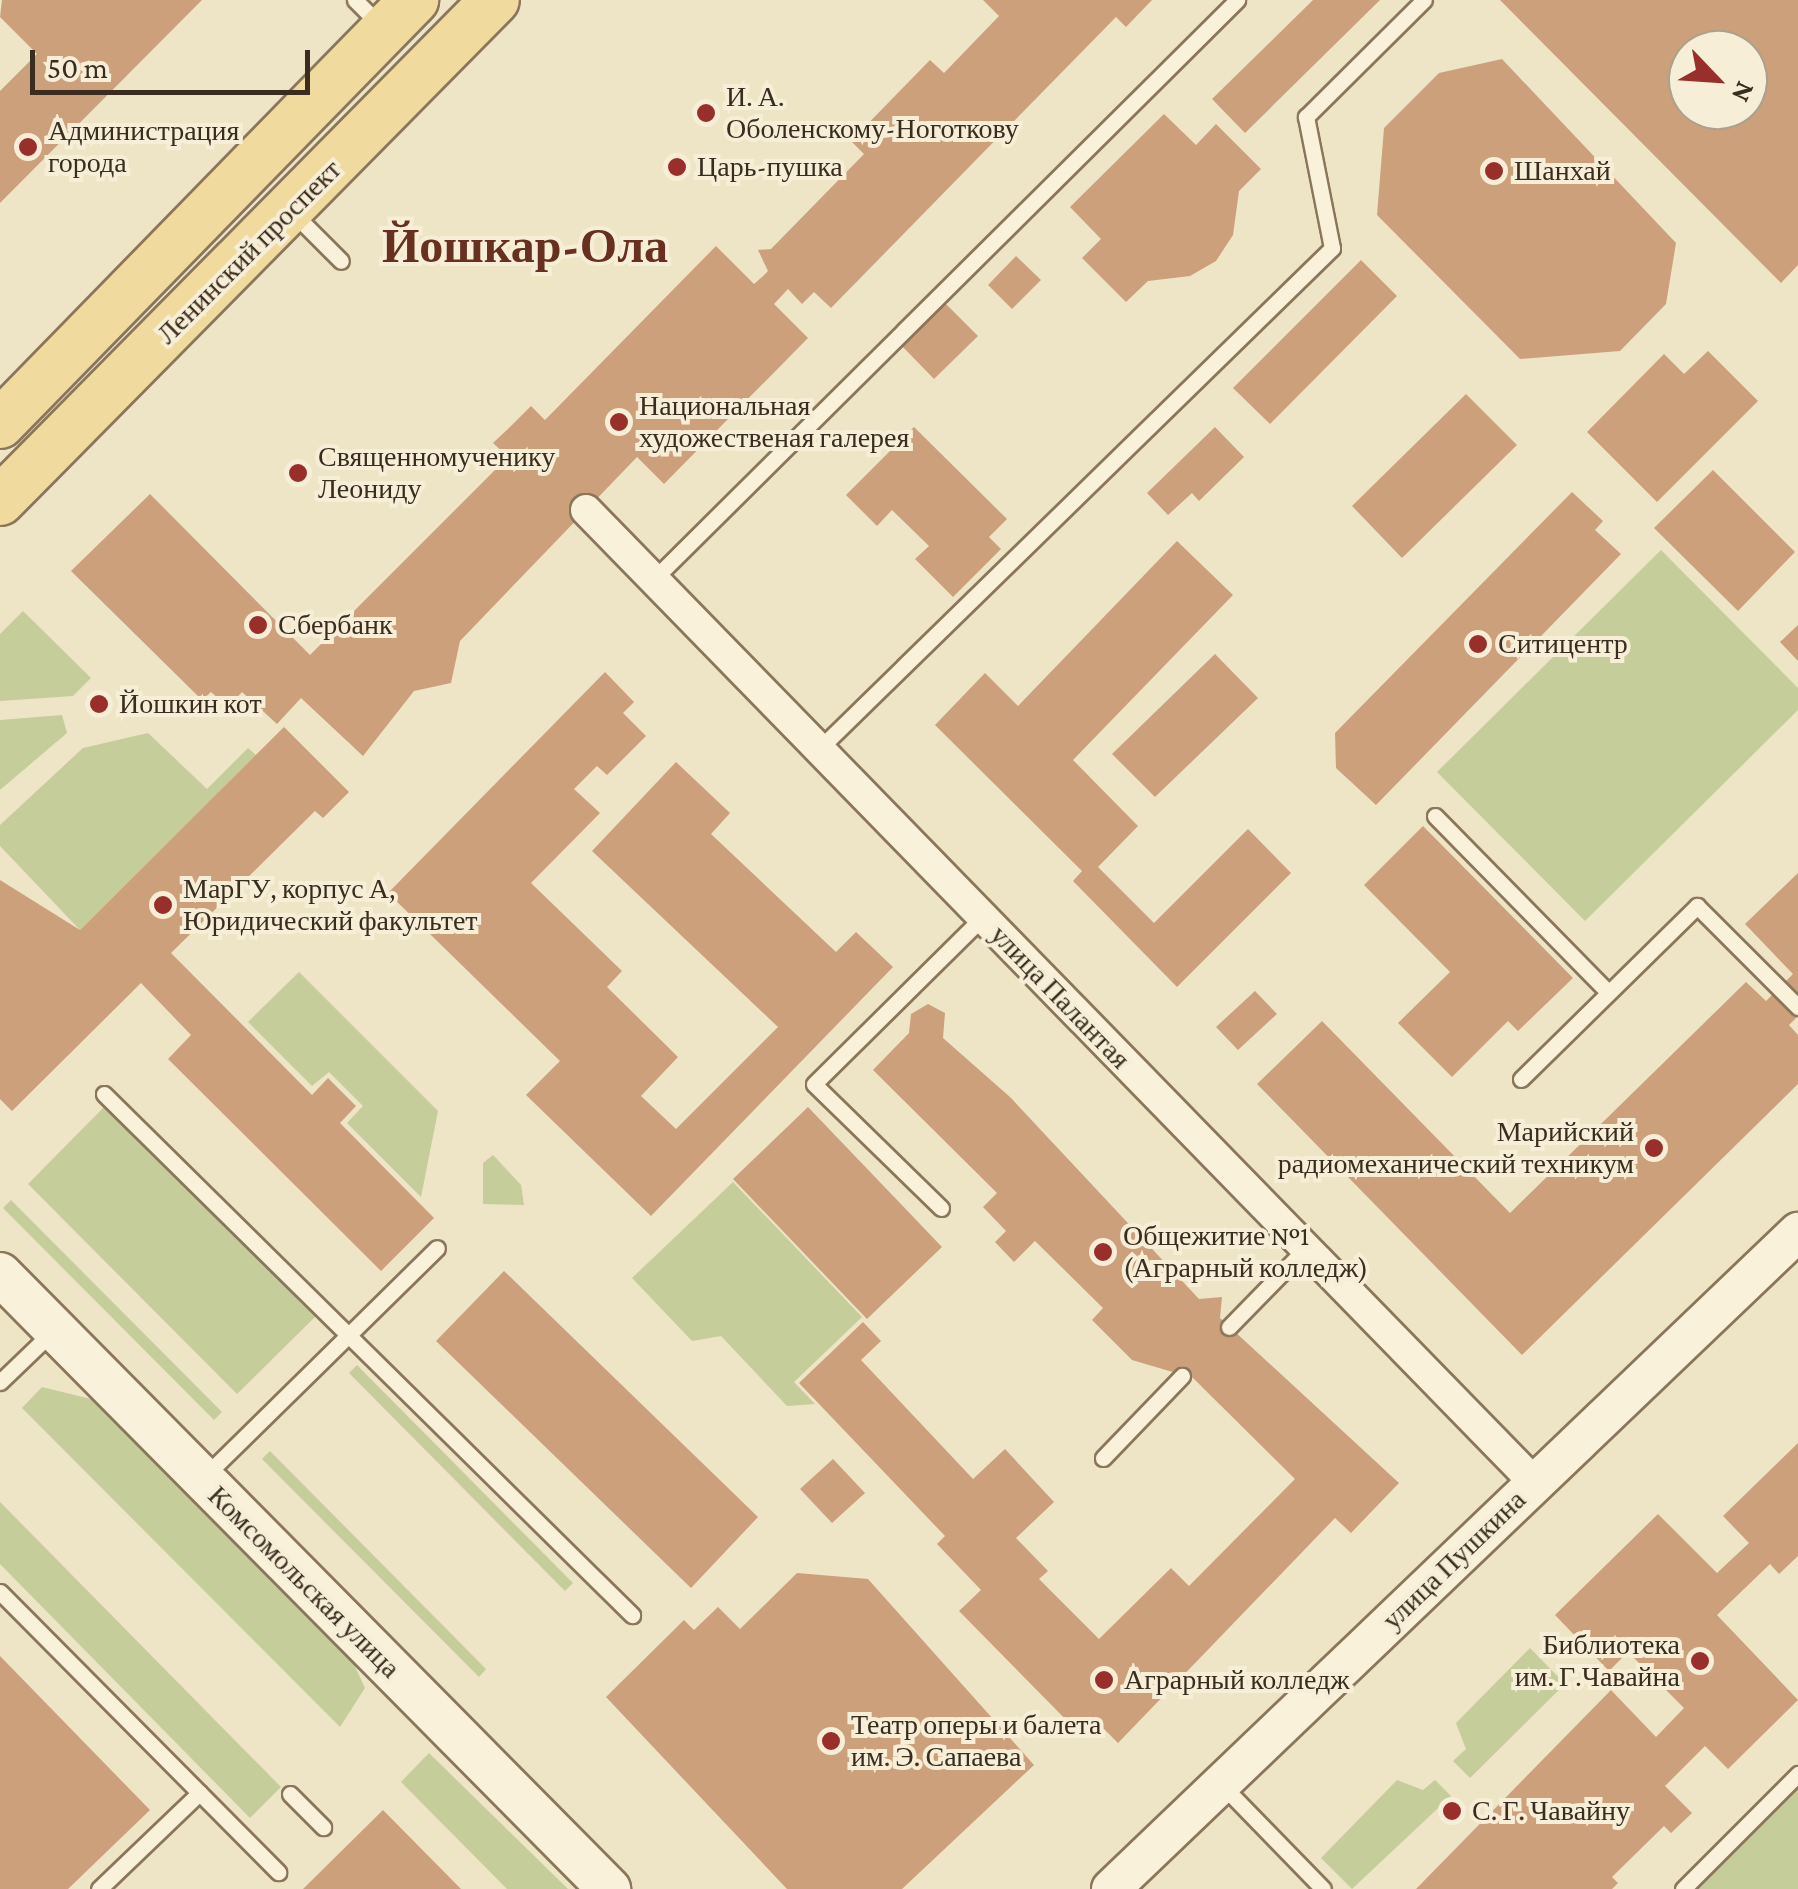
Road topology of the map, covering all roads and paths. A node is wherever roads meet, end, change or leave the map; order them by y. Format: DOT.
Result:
graph roads {
  1 [pos="495,0"];
  2 [pos="1237,0"];
  3 [pos="1424,0"];
  4 [pos="384,10"];
  5 [pos="292,212"];
  6 [pos="341,262"];
  7 [pos="0,424"];
  8 [pos="0,501"];
  9 [pos="586,510"];
  10 [pos="654,580"];
  11 [pos="819,749"];
  12 [pos="1435,816"];
  13 [pos="983,917"];
  14 [pos="1608,992"];
  15 [pos="1798,1008"];
  16 [pos="1520,1079"];
  17 [pos="104,1094"];
  18 [pos="941,1208"];
  19 [pos="1798,1232"];
  20 [pos="437,1248"];
  21 [pos="1306,1248"];
  22 [pos="0,1274"];
  23 [pos="1229,1327"];
  24 [pos="55,1329"];
  25 [pos="348,1335"];
  26 [pos="1182,1376"];
  27 [pos="0,1382"];
  28 [pos="1103,1458"];
  29 [pos="202,1479"];
  30 [pos="1534,1483"];
  31 [pos="0,1592"];
  32 [pos="632,1615"];
  33 [pos="1798,1774"];
  34 [pos="1222,1784"];
  35 [pos="199,1793"];
  36 [pos="290,1794"];
  37 [pos="323,1827"];
  38 [pos="278,1872"];
  39 [pos="99,1889"];
  40 [pos="609,1889"];
  41 [pos="1111,1889"];
  42 [pos="1323,1889"];
  43 [pos="1683,1889"];
  1 -- 5 [label="main road, Ленинский проспект"];
  2 -- 10 [label="lane"];
  3 -- 11 [label="lane"];
  4 -- 7 [label="main road, Ленинский проспект"];
  5 -- 6 [label="lane"];
  5 -- 8 [label="main road, Ленинский проспект"];
  9 -- 10 [label="street, улица Палантая"];
  10 -- 11 [label="street, улица Палантая"];
  11 -- 13 [label="street, улица Палантая"];
  12 -- 14 [label="lane"];
  13 -- 18 [label="lane"];
  13 -- 21 [label="street, улица Палантая"];
  14 -- 15 [label="lane"];
  14 -- 16 [label="lane"];
  17 -- 25 [label="lane"];
  19 -- 30 [label="street, улица Пушкина"];
  20 -- 25 [label="lane"];
  21 -- 23 [label="lane"];
  21 -- 30 [label="street, улица Палантая"];
  22 -- 24 [label="main road, Комсомольская улица"];
  24 -- 27 [label="lane"];
  24 -- 29 [label="main road, Комсомольская улица"];
  25 -- 29 [label="lane"];
  25 -- 32 [label="lane"];
  26 -- 28 [label="lane"];
  29 -- 40 [label="main road, Комсомольская улица"];
  30 -- 34 [label="street, улица Пушкина"];
  31 -- 35 [label="lane"];
  33 -- 43 [label="lane"];
  34 -- 41 [label="street, улица Пушкина"];
  34 -- 42 [label="lane"];
  35 -- 38 [label="lane"];
  35 -- 39 [label="lane"];
  36 -- 37 [label="lane"];
}
